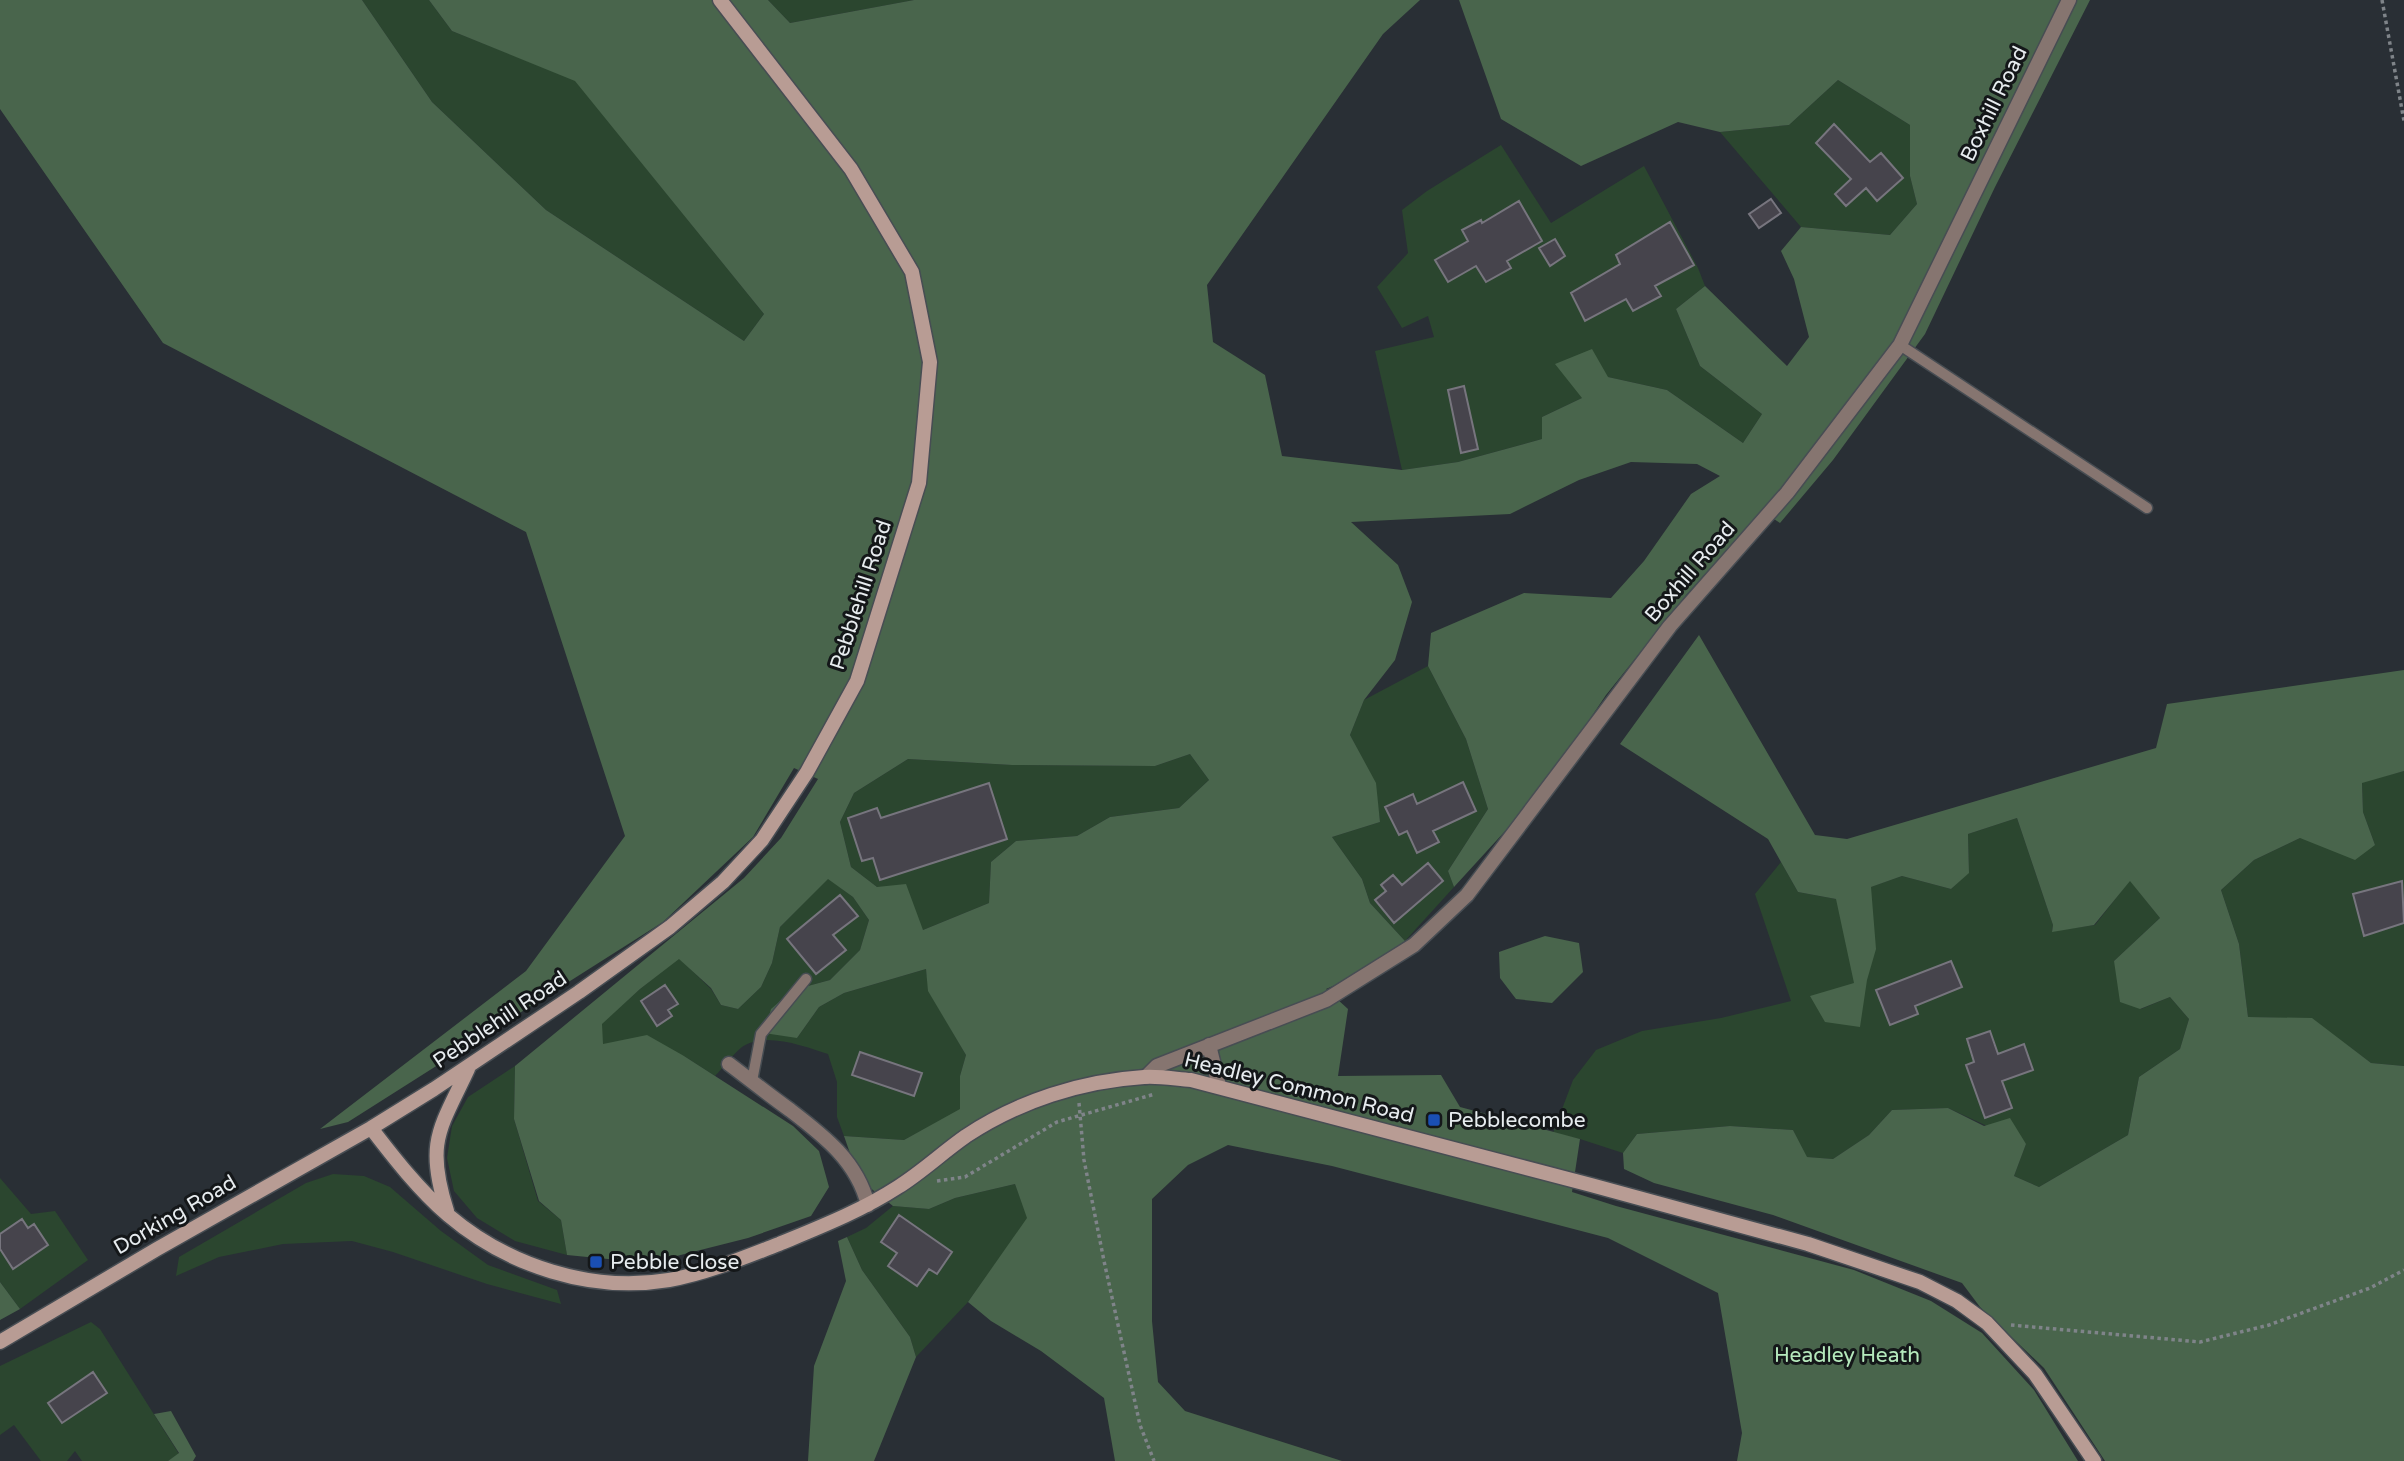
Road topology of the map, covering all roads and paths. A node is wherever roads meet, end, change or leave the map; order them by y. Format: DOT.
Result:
graph roads {
  1 [pos="720,0"];
  2 [pos="2068,0"];
  3 [pos="2382,0"];
  4 [pos="2404,121"];
  5 [pos="1900,345"];
  6 [pos="2147,508"];
  7 [pos="806,979"];
  8 [pos="1209,1045"];
  9 [pos="729,1063"];
  10 [pos="469,1067"];
  11 [pos="1146,1077"];
  12 [pos="752,1081"];
  13 [pos="1219,1086"];
  14 [pos="1077,1087"];
  15 [pos="1158,1093"];
  16 [pos="1081,1114"];
  17 [pos="371,1128"];
  18 [pos="900,1186"];
  19 [pos="868,1205"];
  20 [pos="448,1215"];
  21 [pos="2404,1270"];
  22 [pos="1987,1323"];
  23 [pos="0,1342"];
  24 [pos="1154,1461"];
  25 [pos="2094,1461"];
  1 -- 10 [label="main road, Pebblehill Road"];
  2 -- 5 [label="street, Boxhill Road"];
  3 -- 4 [label="path"];
  5 -- 6 [label="lane"];
  5 -- 8 [label="street, Boxhill Road"];
  7 -- 12 [label="lane"];
  8 -- 11 [label="street, Boxhill Road"];
  8 -- 13 [label="street"];
  9 -- 12 [label="street"];
  10 -- 17 [label="main road, Pebblehill Road"];
  10 -- 20 [label="main road"];
  11 -- 13 [label="main road, Headley Common Road"];
  11 -- 14 [label="main road, Headley Common Road"];
  12 -- 19 [label="street"];
  13 -- 22 [label="main road, Headley Common Road"];
  14 -- 16 [label="path"];
  14 -- 18 [label="main road, Headley Common Road"];
  15 -- 16 [label="path"];
  16 -- 18 [label="path"];
  16 -- 24 [label="path"];
  17 -- 20 [label="main road, Headley Common Road"];
  17 -- 23 [label="main road, Dorking Road"];
  18 -- 19 [label="main road, Headley Common Road"];
  19 -- 20 [label="main road, Headley Common Road"];
  21 -- 22 [label="path"];
  22 -- 25 [label="main road, Headley Common Road"];
}
